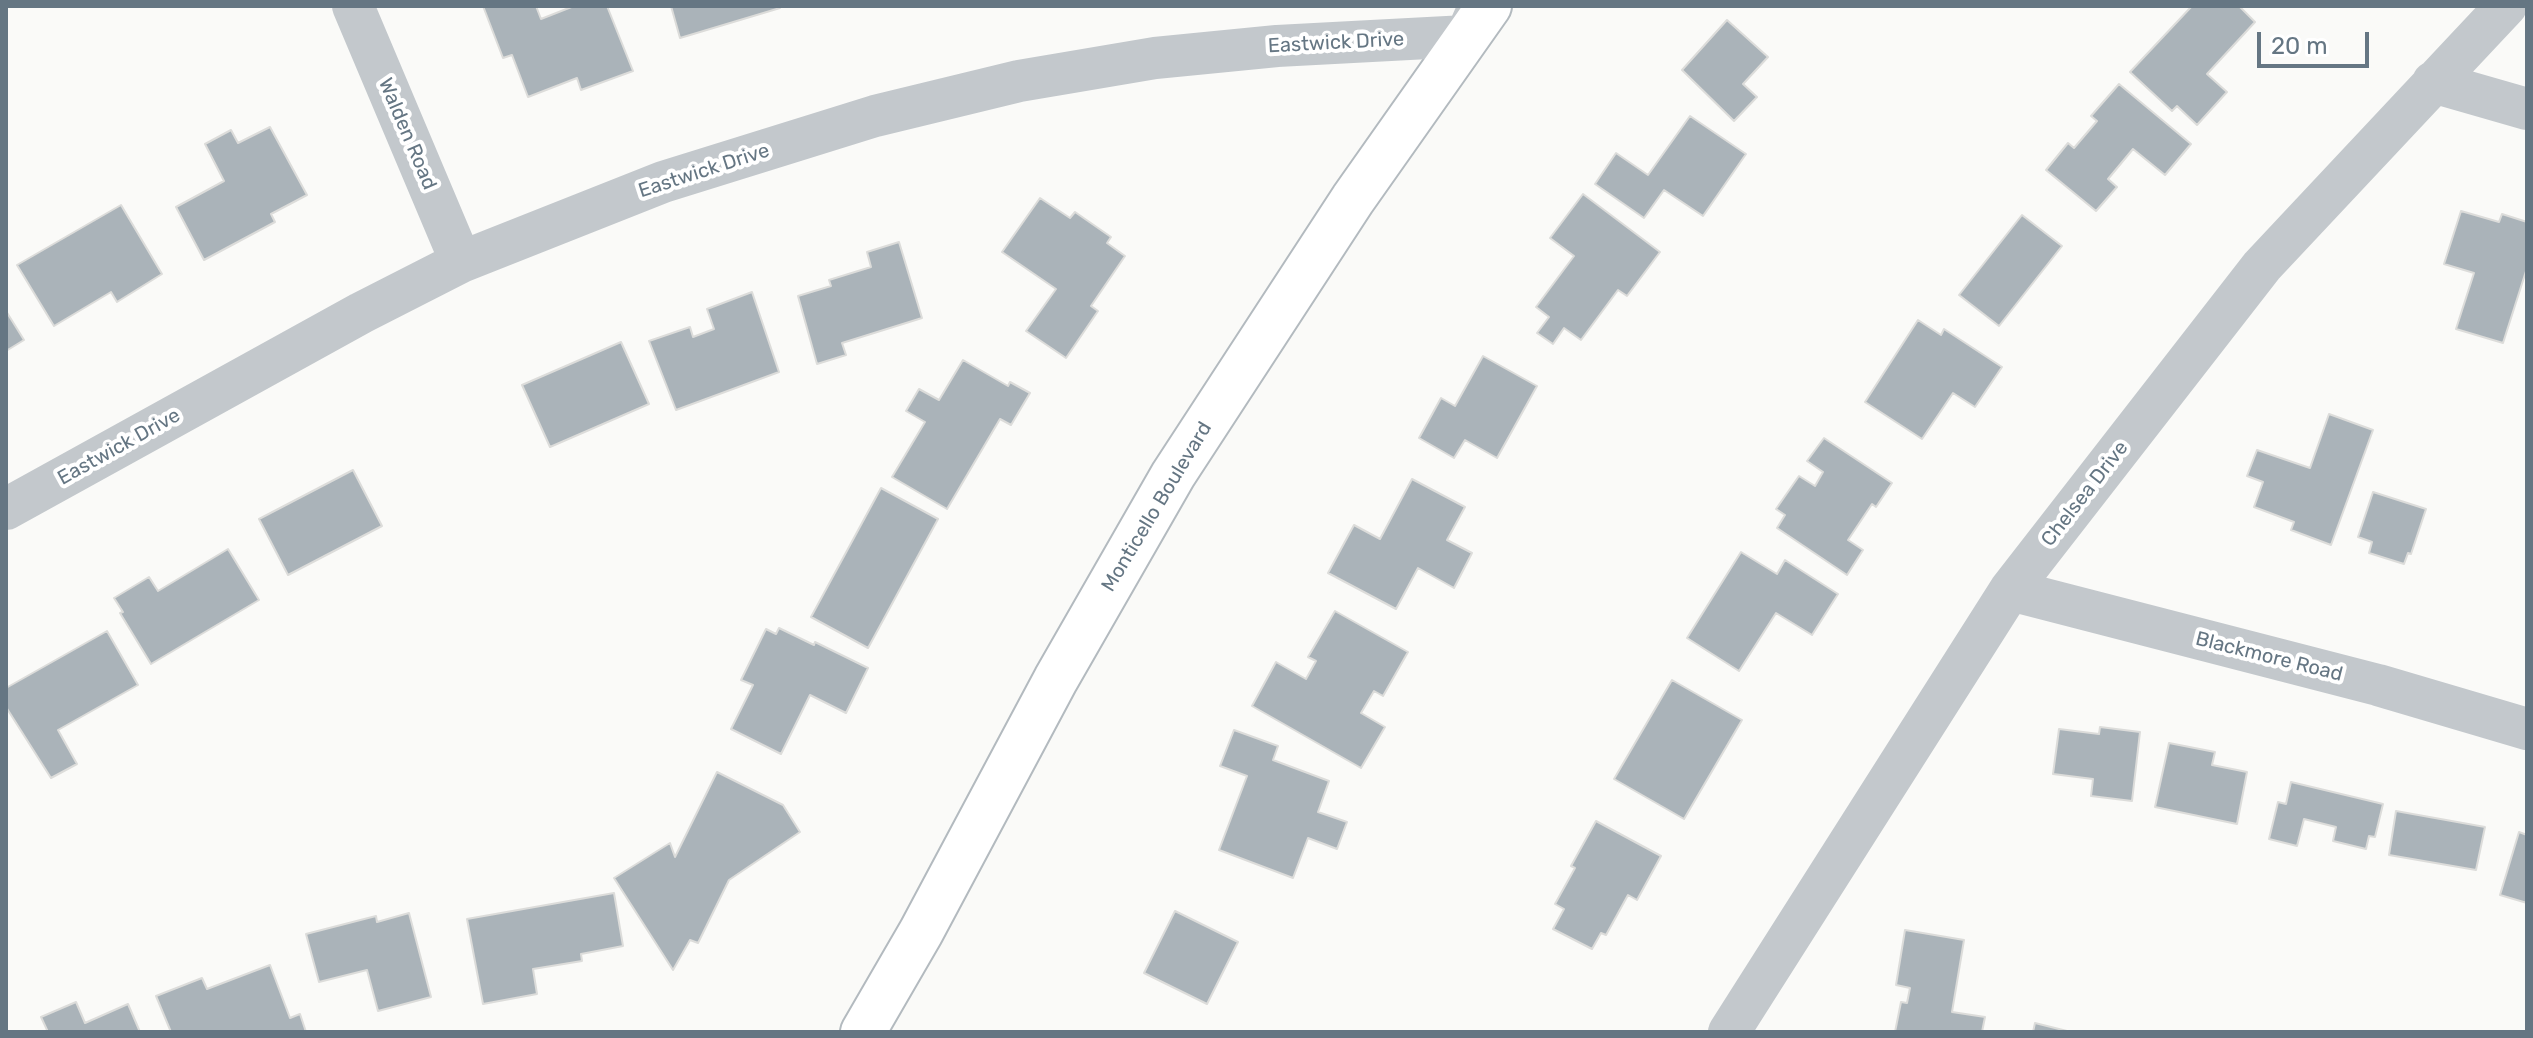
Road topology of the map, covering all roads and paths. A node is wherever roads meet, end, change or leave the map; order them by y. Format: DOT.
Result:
graph roads {
  1 [pos="353,6"];
  2 [pos="2506,6"];
  3 [pos="1478,16"];
  4 [pos="2433,82"];
  5 [pos="2527,109"];
  6 [pos="461,262"];
  7 [pos="6,509"];
  8 [pos="2010,590"];
  9 [pos="2527,729"];
  10 [pos="863,1032"];
  11 [pos="1729,1032"];
  1 -- 6 [label="street, Walden Road"];
  2 -- 4 [label="street, Chelsea Drive"];
  3 -- 6 [label="street, Eastwick Drive"];
  3 -- 10 [label="main road, Monticello Boulevard"];
  4 -- 5 [label="street"];
  4 -- 8 [label="street, Chelsea Drive"];
  6 -- 7 [label="street, Eastwick Drive"];
  8 -- 9 [label="street, Blackmore Road"];
  8 -- 11 [label="street, Chelsea Drive"];
}
